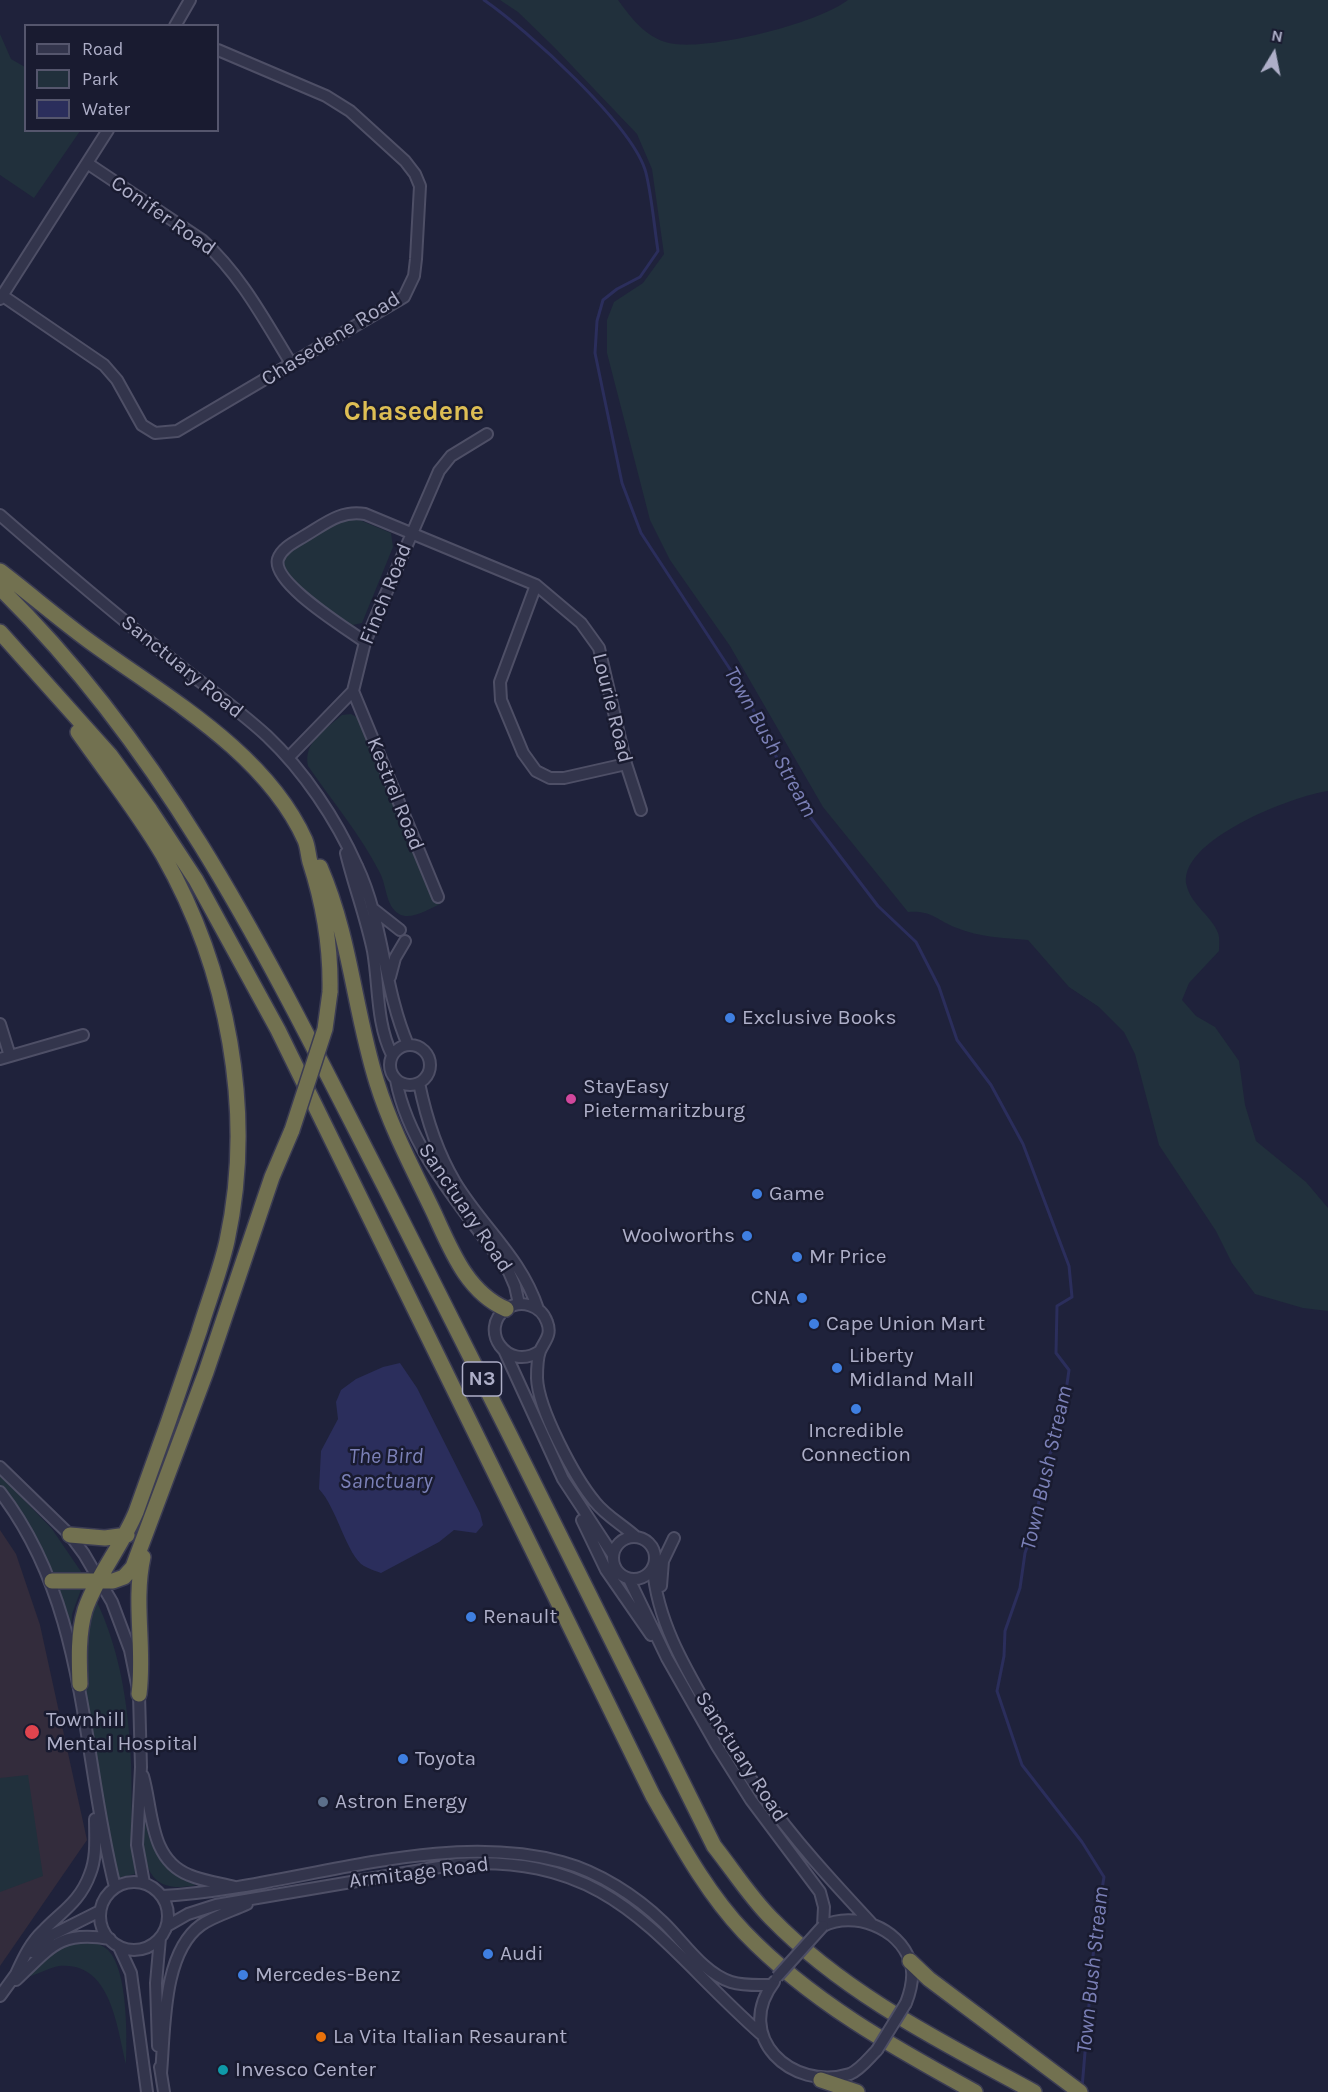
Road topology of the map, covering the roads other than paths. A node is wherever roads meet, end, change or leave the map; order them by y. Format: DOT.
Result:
graph roads {
  1 [pos="190,0"];
  2 [pos="176,24"];
  3 [pos="219,50"];
  4 [pos="107,132"];
  5 [pos="87,163"];
  6 [pos="1,298"];
  7 [pos="292,365"];
  8 [pos="487,434"];
  9 [pos="0,515"];
  10 [pos="412,534"];
  11 [pos="0,571"];
  12 [pos="536,585"];
  13 [pos="0,588"];
  14 [pos="0,632"];
  15 [pos="365,642"];
  16 [pos="353,691"];
  17 [pos="60,698"];
  18 [pos="288,758"];
  19 [pos="626,764"];
  20 [pos="640,810"];
  21 [pos="342,838"];
  22 [pos="305,841"];
  23 [pos="438,897"];
  24 [pos="371,908"];
  25 [pos="400,930"];
  26 [pos="405,941"];
  27 [pos="389,981"];
  28 [pos="0,1024"];
  29 [pos="83,1035"];
  30 [pos="408,1045"];
  31 [pos="392,1055"];
  32 [pos="5,1057"];
  33 [pos="396,1080"];
  34 [pos="419,1083"];
  35 [pos="512,1307"];
  36 [pos="538,1309"];
  37 [pos="504,1350"];
  38 [pos="540,1351"];
  39 [pos="0,1467"];
  40 [pos="570,1490"];
  41 [pos="0,1492"];
  42 [pos="151,1525"];
  43 [pos="70,1535"];
  44 [pos="126,1535"];
  45 [pos="636,1537"];
  46 [pos="674,1538"];
  47 [pos="613,1555"];
  48 [pos="653,1568"];
  49 [pos="99,1579"];
  50 [pos="628,1579"];
  51 [pos="52,1581"];
  52 [pos="665,1623"];
  53 [pos="667,1658"];
  54 [pos="80,1684"];
  55 [pos="139,1694"];
  56 [pos="141,1767"];
  57 [pos="95,1792"];
  58 [pos="144,1883"];
  59 [pos="115,1887"];
  60 [pos="239,1888"];
  61 [pos="162,1896"];
  62 [pos="258,1899"];
  63 [pos="100,1911"];
  64 [pos="871,1923"];
  65 [pos="167,1926"];
  66 [pos="823,1926"];
  67 [pos="160,1938"];
  68 [pos="110,1940"];
  69 [pos="120,1947"];
  70 [pos="910,1960"];
  71 [pos="16,1974"];
  72 [pos="774,1981"];
  73 [pos="1,1996"];
  74 [pos="761,2034"];
  75 [pos="161,2073"];
  76 [pos="821,2080"];
  77 [pos="1077,2090"];
  78 [pos="147,2092"];
  79 [pos="164,2092"];
  80 [pos="857,2092"];
  81 [pos="975,2092"];
  82 [pos="1034,2092"];
  1 -- 2 [label="street"];
  3 -- 7 [label="street, Chasedene Road"];
  4 -- 5 [label="street"];
  5 -- 6 [label="street"];
  5 -- 7 [label="street, Conifer Road"];
  6 -- 7 [label="street, Chasedene Road"];
  8 -- 10 [label="street, Finch Road"];
  9 -- 18 [label="street, Sanctuary Road"];
  10 -- 12 [label="street, Lourie Road"];
  10 -- 15 [label="street, Finch Road"];
  10 -- 15 [label="street, Lourie Road"];
  11 -- 22 [label="highway"];
  12 -- 19 [label="street, Lourie Road"];
  12 -- 19 [label="street"];
  13 -- 82 [label="highway, N3"];
  14 -- 17 [label="highway, N3"];
  15 -- 16 [label="street, Finch Road"];
  16 -- 18 [label="street"];
  16 -- 23 [label="street, Kestrel Road"];
  17 -- 44 [label="highway"];
  17 -- 81 [label="highway, N3"];
  18 -- 21 [label="street, Sanctuary Road"];
  19 -- 20 [label="street, Lourie Road"];
  21 -- 24 [label="street, Sanctuary Road"];
  21 -- 31 [label="street, Sanctuary Road"];
  22 -- 35 [label="highway"];
  22 -- 42 [label="highway, bridge"];
  24 -- 25 [label="street"];
  24 -- 27 [label="street, Sanctuary Road"];
  26 -- 27 [label="street"];
  27 -- 30 [label="street, Sanctuary Road"];
  28 -- 32 [label="street"];
  29 -- 32 [label="street"];
  30 -- 31 [label="street"];
  30 -- 34 [label="street"];
  31 -- 33 [label="street"];
  33 -- 34 [label="street"];
  33 -- 35 [label="street, Sanctuary Road"];
  34 -- 36 [label="street, Sanctuary Road"];
  35 -- 36 [label="street"];
  35 -- 37 [label="street"];
  36 -- 38 [label="street"];
  37 -- 38 [label="street"];
  37 -- 40 [label="street"];
  38 -- 45 [label="street"];
  39 -- 43 [label="street"];
  40 -- 47 [label="street"];
  40 -- 53 [label="street"];
  41 -- 51 [label="street"];
  42 -- 49 [label="highway"];
  42 -- 55 [label="highway"];
  43 -- 44 [label="highway"];
  43 -- 49 [label="street"];
  44 -- 49 [label="highway"];
  45 -- 47 [label="street"];
  45 -- 48 [label="street"];
  46 -- 52 [label="street"];
  47 -- 50 [label="street"];
  48 -- 50 [label="street"];
  48 -- 52 [label="street, Sanctuary Road"];
  49 -- 51 [label="highway"];
  49 -- 54 [label="highway"];
  49 -- 55 [label="street"];
  50 -- 53 [label="street, Sanctuary Road"];
  51 -- 54 [label="street"];
  52 -- 64 [label="street, Sanctuary Road"];
  53 -- 66 [label="street, Sanctuary Road"];
  54 -- 57 [label="street"];
  55 -- 56 [label="street"];
  56 -- 58 [label="street"];
  56 -- 60 [label="street"];
  57 -- 59 [label="street"];
  57 -- 71 [label="street"];
  58 -- 59 [label="street"];
  58 -- 61 [label="street"];
  59 -- 63 [label="street"];
  60 -- 61 [label="street, Armitage Road"];
  60 -- 72 [label="street, Armitage Road"];
  61 -- 65 [label="street"];
  62 -- 65 [label="street, Armitage Road"];
  62 -- 74 [label="street, Armitage Road"];
  62 -- 75 [label="street"];
  63 -- 68 [label="street"];
  63 -- 71 [label="street"];
  64 -- 66 [label="street"];
  64 -- 70 [label="street"];
  65 -- 67 [label="street"];
  66 -- 72 [label="street, bridge"];
  67 -- 69 [label="street"];
  67 -- 75 [label="street"];
  68 -- 69 [label="street"];
  68 -- 73 [label="street"];
  69 -- 78 [label="street"];
  70 -- 76 [label="street, bridge"];
  70 -- 77 [label="highway"];
  71 -- 73 [label="street"];
  72 -- 74 [label="street"];
  74 -- 76 [label="street"];
  75 -- 79 [label="street"];
  76 -- 80 [label="highway"];
}
